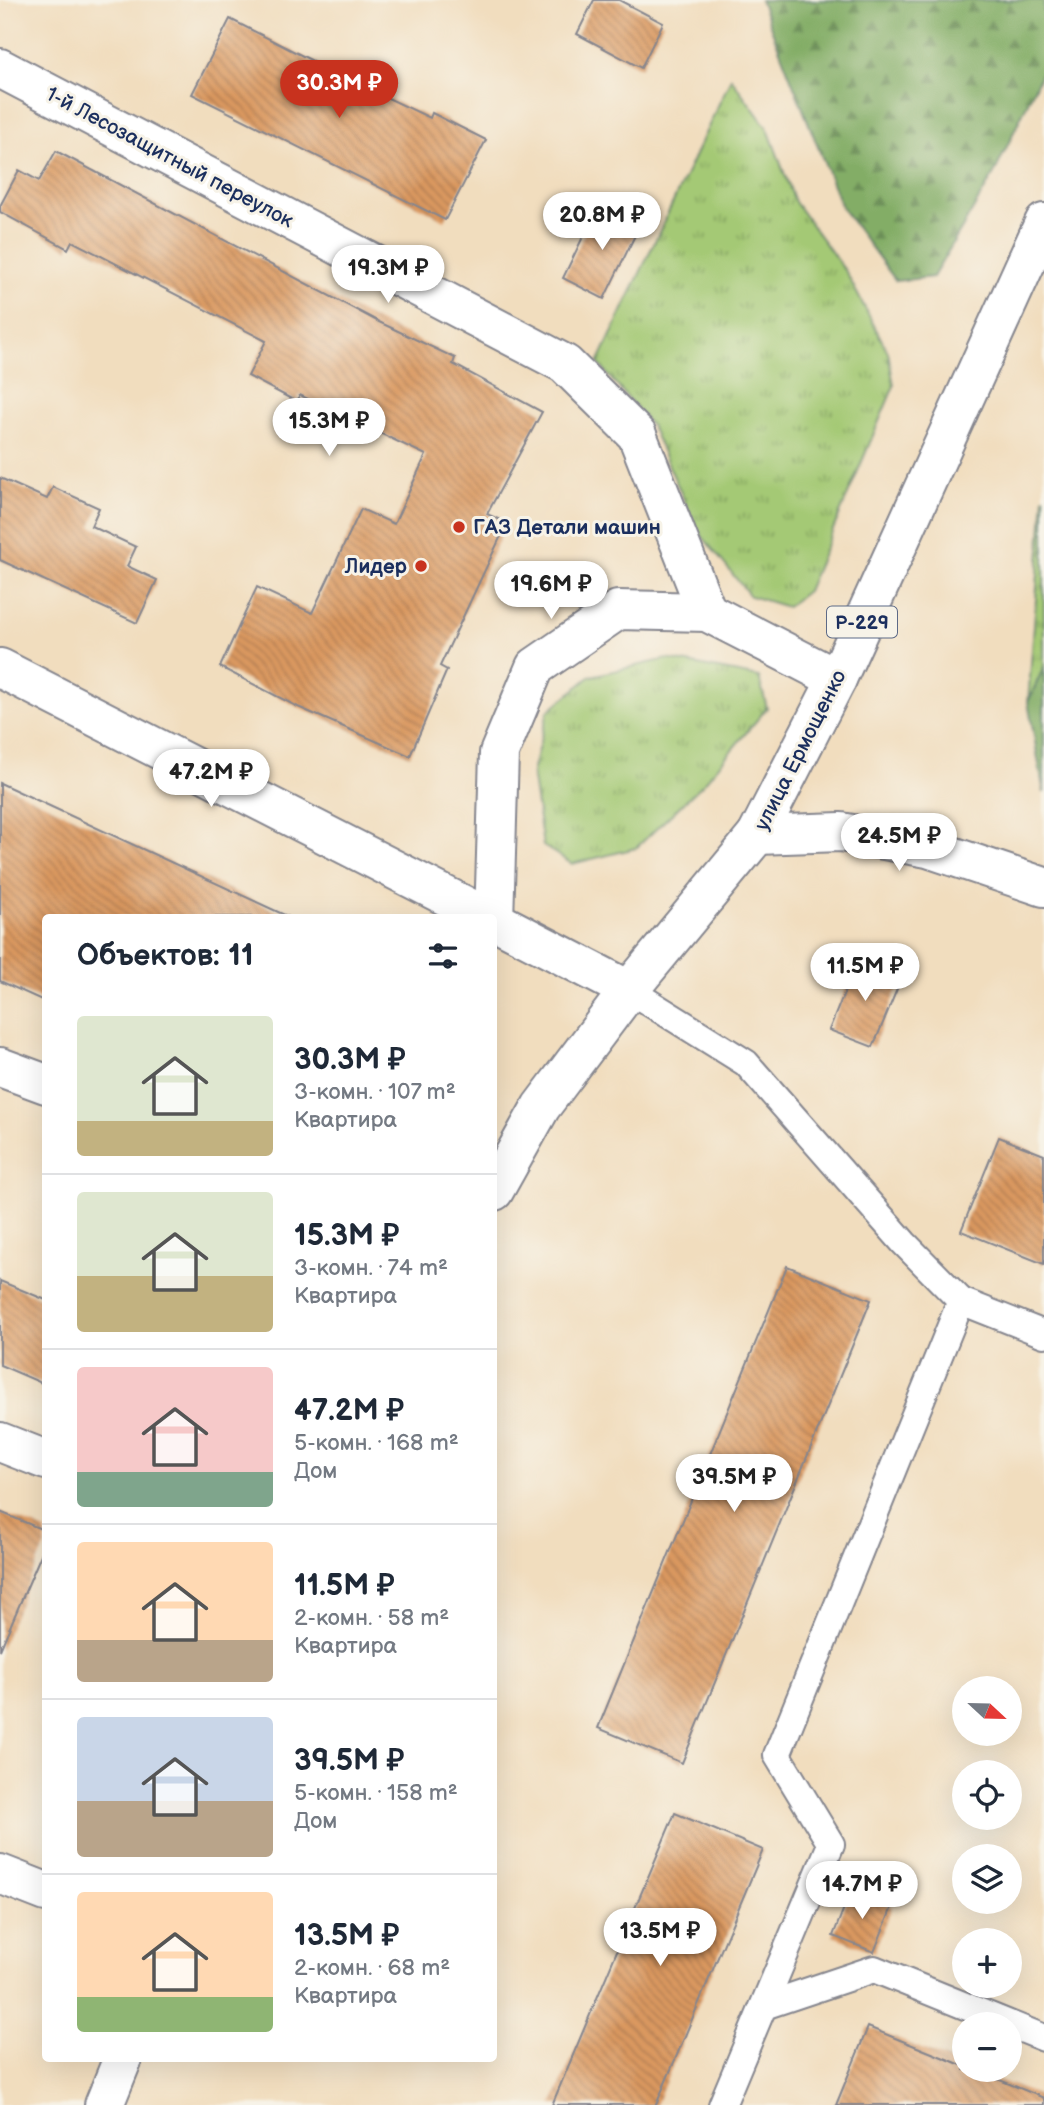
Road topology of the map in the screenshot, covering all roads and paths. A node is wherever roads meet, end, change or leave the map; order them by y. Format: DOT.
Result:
graph roads {
  1 [pos="0,68"];
  2 [pos="1044,223"];
  3 [pos="707,612"];
  4 [pos="0,667"];
  5 [pos="837,679"];
  6 [pos="757,835"];
  7 [pos="1044,887"];
  8 [pos="481,914"];
  9 [pos="494,914"];
  10 [pos="497,922"];
  11 [pos="629,990"];
  12 [pos="0,1067"];
  13 [pos="42,1083"];
  14 [pos="497,1186"];
  15 [pos="961,1301"];
  16 [pos="1044,1334"];
  17 [pos="0,1442"];
  18 [pos="42,1458"];
  19 [pos="0,1874"];
  20 [pos="42,1890"];
  21 [pos="764,2006"];
  22 [pos="1044,2038"];
  23 [pos="121,2062"];
  24 [pos="104,2105"];
  25 [pos="722,2105"];
  1 -- 3 [label="main road, 1-й Лесозащитный переулок"];
  2 -- 5 [label="main road, улица Ермощенко / Р-229"];
  3 -- 5 [label="main road"];
  3 -- 9 [label="main road"];
  4 -- 8 [label="main road"];
  5 -- 6 [label="main road, улица Ермощенко / Р-229"];
  6 -- 7 [label="main road"];
  6 -- 11 [label="main road, улица Ермощенко / Р-229"];
  10 -- 11 [label="main road"];
  11 -- 14 [label="main road, улица Ермощенко / Р-229"];
  11 -- 15 [label="lane"];
  12 -- 13 [label="main road"];
  15 -- 16 [label="lane"];
  15 -- 21 [label="lane"];
  17 -- 18 [label="main road"];
  19 -- 20 [label="main road"];
  21 -- 22 [label="lane"];
  21 -- 25 [label="lane"];
  23 -- 24 [label="main road"];
}
